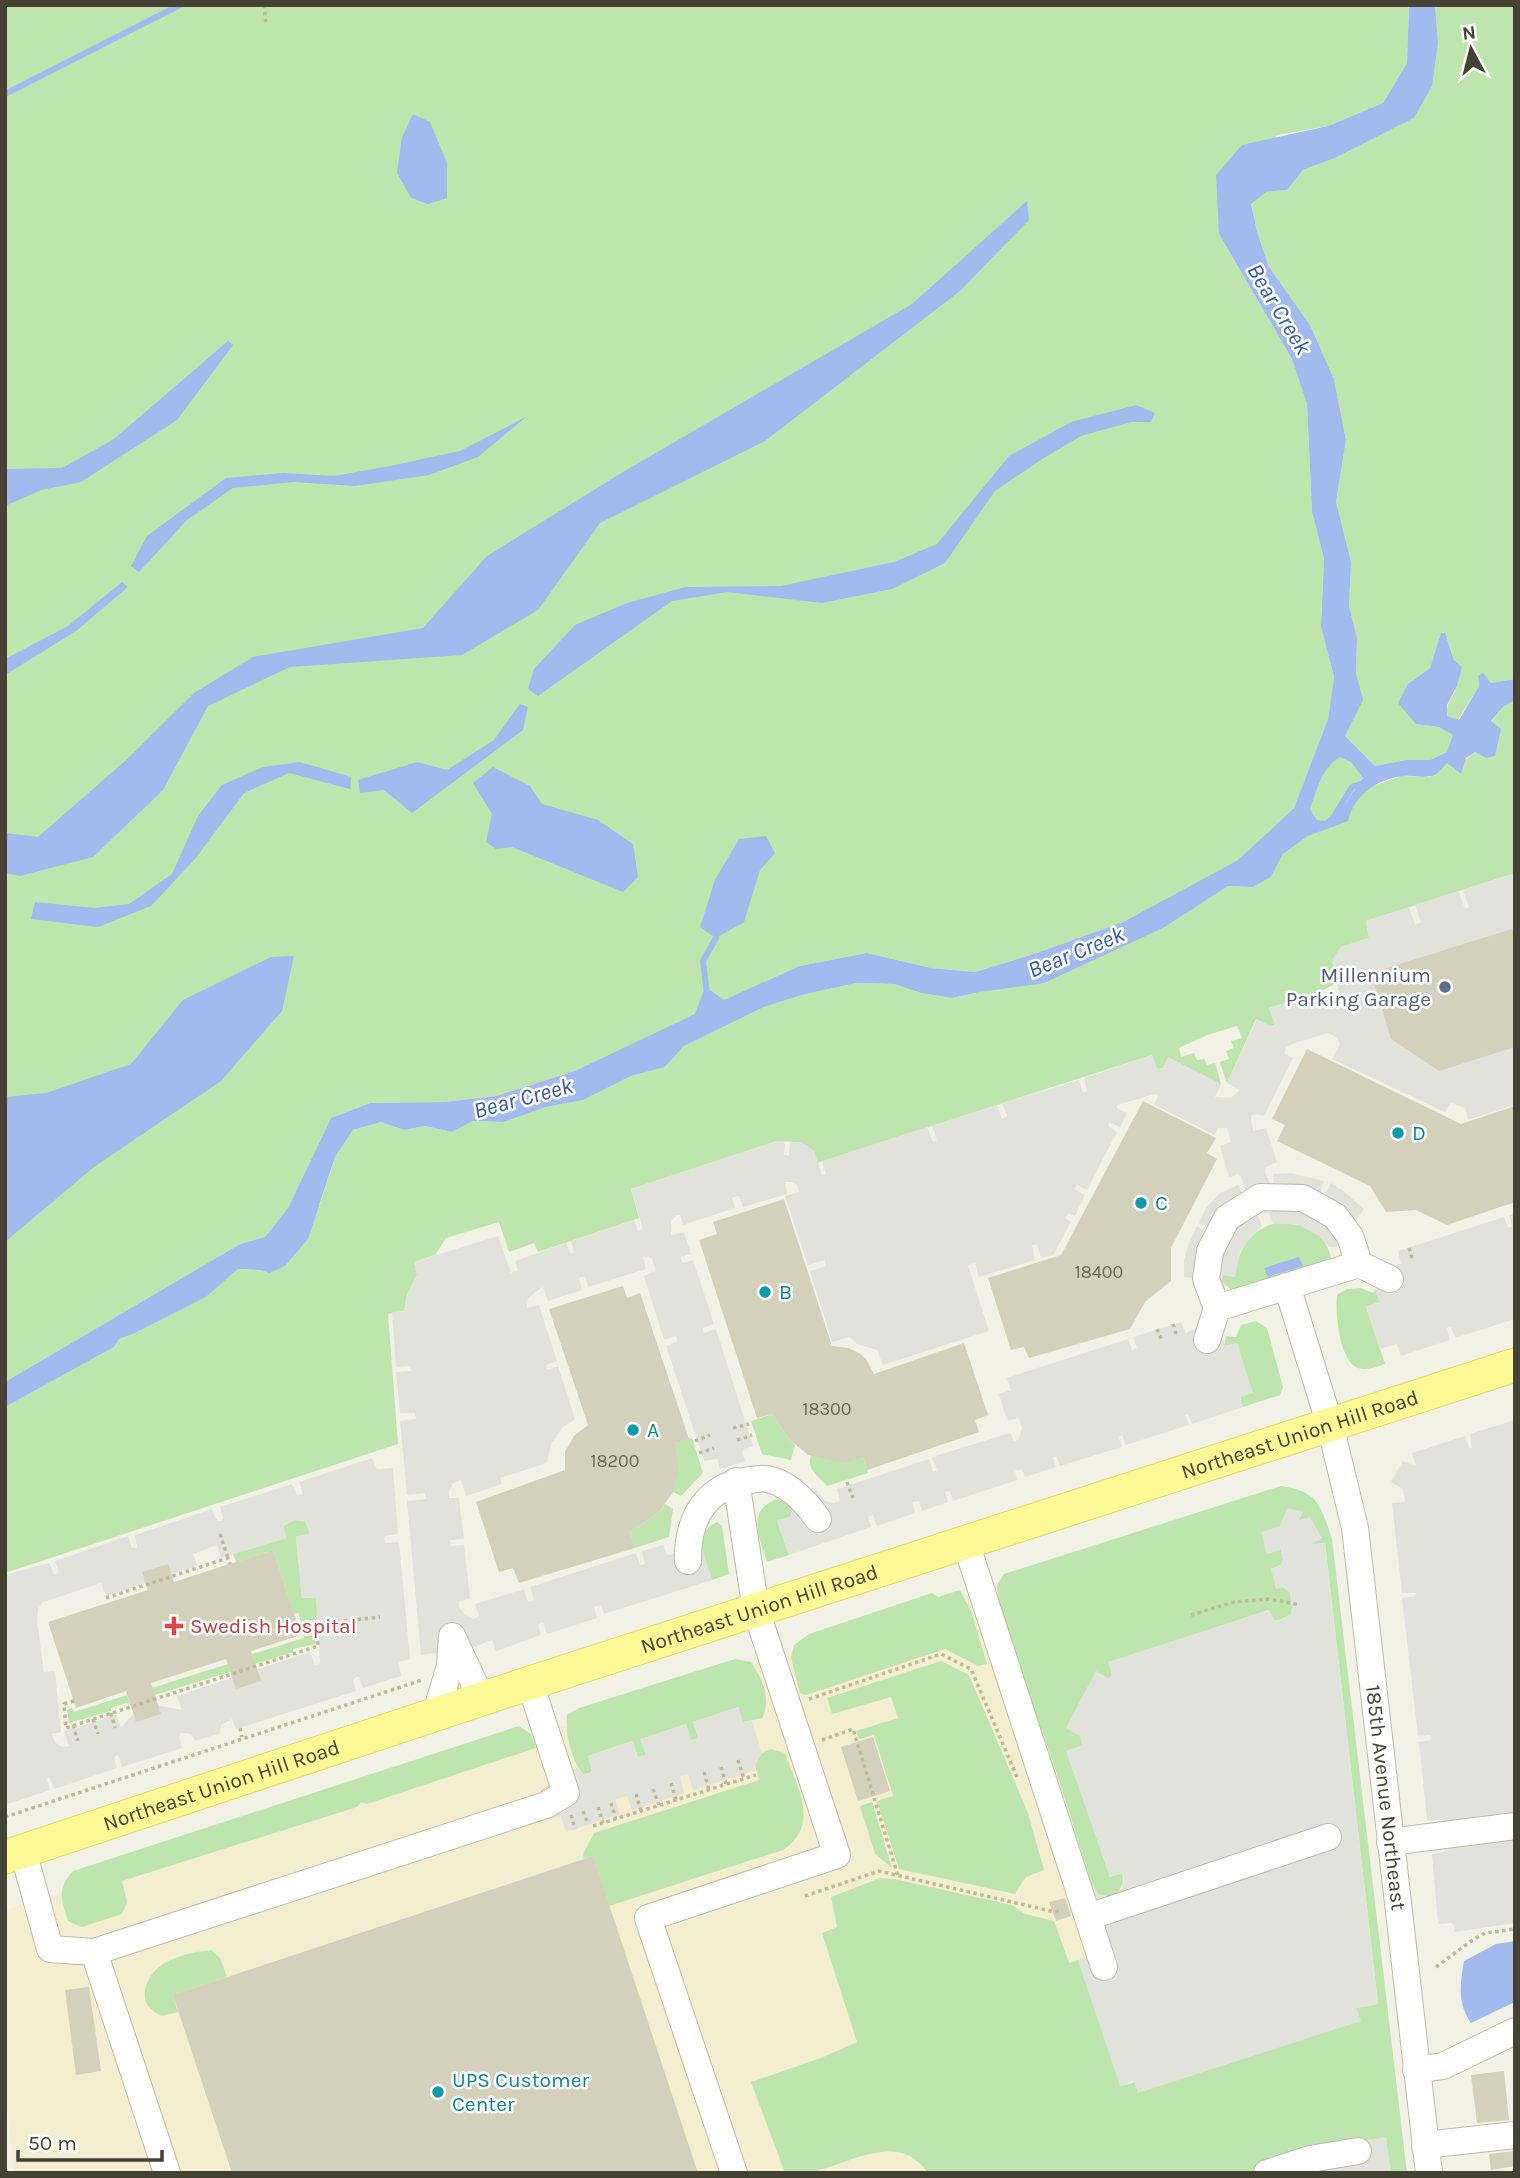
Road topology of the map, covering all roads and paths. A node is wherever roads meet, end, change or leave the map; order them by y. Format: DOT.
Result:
graph roads {
  1 [pos="264,5"];
  2 [pos="266,25"];
  3 [pos="1409,1248"];
  4 [pos="1413,1261"];
  5 [pos="1359,1264"];
  6 [pos="1390,1279"];
  7 [pos="1287,1286"];
  8 [pos="1217,1308"];
  9 [pos="1172,1324"];
  10 [pos="1157,1329"];
  11 [pos="1177,1337"];
  12 [pos="1207,1339"];
  13 [pos="1162,1341"];
  14 [pos="1515,1365"];
  15 [pos="749,1424"];
  16 [pos="1330,1424"];
  17 [pos="733,1429"];
  18 [pos="752,1435"];
  19 [pos="710,1436"];
  20 [pos="737,1440"];
  21 [pos="695,1441"];
  22 [pos="714,1448"];
  23 [pos="699,1453"];
  24 [pos="736,1481"];
  25 [pos="847,1482"];
  26 [pos="853,1498"];
  27 [pos="818,1519"];
  28 [pos="220,1534"];
  29 [pos="966,1543"];
  30 [pos="228,1558"];
  31 [pos="688,1562"];
  32 [pos="230,1564"];
  33 [pos="106,1598"];
  34 [pos="1300,1605"];
  35 [pos="756,1610"];
  36 [pos="1191,1615"];
  37 [pos="380,1617"];
  38 [pos="316,1624"];
  39 [pos="299,1630"];
  40 [pos="424,1679"];
  41 [pos="530,1683"];
  42 [pos="482,1700"];
  43 [pos="74,1701"];
  44 [pos="787,1707"];
  45 [pos="111,1713"];
  46 [pos="435,1716"];
  47 [pos="93,1719"];
  48 [pos="73,1725"];
  49 [pos="115,1728"];
  50 [pos="240,1728"];
  51 [pos="98,1734"];
  52 [pos="243,1737"];
  53 [pos="78,1741"];
  54 [pos="801,1748"];
  55 [pos="738,1760"];
  56 [pos="721,1767"];
  57 [pos="704,1772"];
  58 [pos="755,1775"];
  59 [pos="744,1779"];
  60 [pos="1018,1780"];
  61 [pos="671,1783"];
  62 [pos="726,1784"];
  63 [pos="653,1789"];
  64 [pos="709,1790"];
  65 [pos="636,1794"];
  66 [pos="676,1800"];
  67 [pos="611,1803"];
  68 [pos="659,1805"];
  69 [pos="598,1807"];
  70 [pos="583,1811"];
  71 [pos="641,1811"];
  72 [pos="571,1815"];
  73 [pos="5,1817"];
  74 [pos="616,1819"];
  75 [pos="603,1823"];
  76 [pos="1515,1826"];
  77 [pos="575,1829"];
  78 [pos="1328,1837"];
  79 [pos="1390,1842"];
  80 [pos="14,1854"];
  81 [pos="898,1876"];
  82 [pos="805,1896"];
  83 [pos="1055,1912"];
  84 [pos="1073,1915"];
  85 [pos="1515,1929"];
  86 [pos="94,1952"];
  87 [pos="1104,1967"];
  88 [pos="1436,1967"];
  89 [pos="1515,2031"];
  90 [pos="1416,2070"];
  91 [pos="1515,2135"];
  92 [pos="1425,2145"];
  93 [pos="1358,2151"];
  94 [pos="167,2173"];
  95 [pos="733,2173"];
  96 [pos="1267,2173"];
  97 [pos="1429,2173"];
  1 -- 2 [label="path"];
  3 -- 4 [label="path"];
  5 -- 6 [label="street"];
  5 -- 7 [label="street"];
  5 -- 8 [label="street"];
  7 -- 8 [label="street"];
  7 -- 16 [label="street, 185th Avenue Northeast"];
  8 -- 12 [label="street"];
  9 -- 11 [label="path"];
  10 -- 13 [label="path"];
  14 -- 16 [label="main road, Northeast Union Hill Road"];
  15 -- 17 [label="path"];
  16 -- 29 [label="main road, Northeast Union Hill Road"];
  16 -- 79 [label="street, 185th Avenue Northeast"];
  18 -- 20 [label="path"];
  19 -- 21 [label="path"];
  22 -- 23 [label="path"];
  24 -- 27 [label="street"];
  24 -- 31 [label="street"];
  24 -- 35 [label="street"];
  25 -- 26 [label="path"];
  28 -- 30 [label="path"];
  29 -- 35 [label="main road, Northeast Union Hill Road"];
  29 -- 84 [label="street"];
  30 -- 32 [label="path"];
  30 -- 33 [label="path"];
  34 -- 36 [label="path"];
  35 -- 41 [label="main road, Northeast Union Hill Road"];
  35 -- 44 [label="street"];
  37 -- 38 [label="path"];
  38 -- 39 [label="path"];
  38 -- 45 [label="path"];
  40 -- 52 [label="path"];
  41 -- 42 [label="main road, Northeast Union Hill Road"];
  41 -- 86 [label="street"];
  42 -- 46 [label="main road, Northeast Union Hill Road"];
  42 -- 46 [label="street"];
  43 -- 48 [label="path"];
  44 -- 54 [label="street"];
  44 -- 60 [label="path"];
  45 -- 47 [label="path"];
  45 -- 49 [label="path"];
  46 -- 80 [label="main road, Northeast Union Hill Road"];
  47 -- 48 [label="path"];
  47 -- 51 [label="path"];
  48 -- 53 [label="path"];
  50 -- 52 [label="path"];
  52 -- 73 [label="path"];
  54 -- 81 [label="path"];
  54 -- 95 [label="street"];
  55 -- 59 [label="path"];
  56 -- 62 [label="path"];
  57 -- 64 [label="path"];
  58 -- 59 [label="path"];
  59 -- 62 [label="path"];
  61 -- 66 [label="path"];
  62 -- 64 [label="path"];
  63 -- 68 [label="path"];
  64 -- 66 [label="path"];
  65 -- 71 [label="path"];
  66 -- 68 [label="path"];
  67 -- 74 [label="path"];
  68 -- 71 [label="path"];
  69 -- 75 [label="path"];
  70 -- 75 [label="path"];
  71 -- 74 [label="path"];
  72 -- 77 [label="path"];
  74 -- 75 [label="path"];
  76 -- 79 [label="street"];
  78 -- 84 [label="street"];
  79 -- 90 [label="street, 185th Avenue Northeast"];
  80 -- 86 [label="street"];
  81 -- 82 [label="path"];
  81 -- 83 [label="path"];
  84 -- 87 [label="street"];
  85 -- 88 [label="path"];
  86 -- 94 [label="street"];
  89 -- 90 [label="street"];
  90 -- 92 [label="street, 185th Avenue Northeast"];
  91 -- 92 [label="street"];
  92 -- 97 [label="street, 185th Avenue Northeast"];
  93 -- 96 [label="street"];
}
